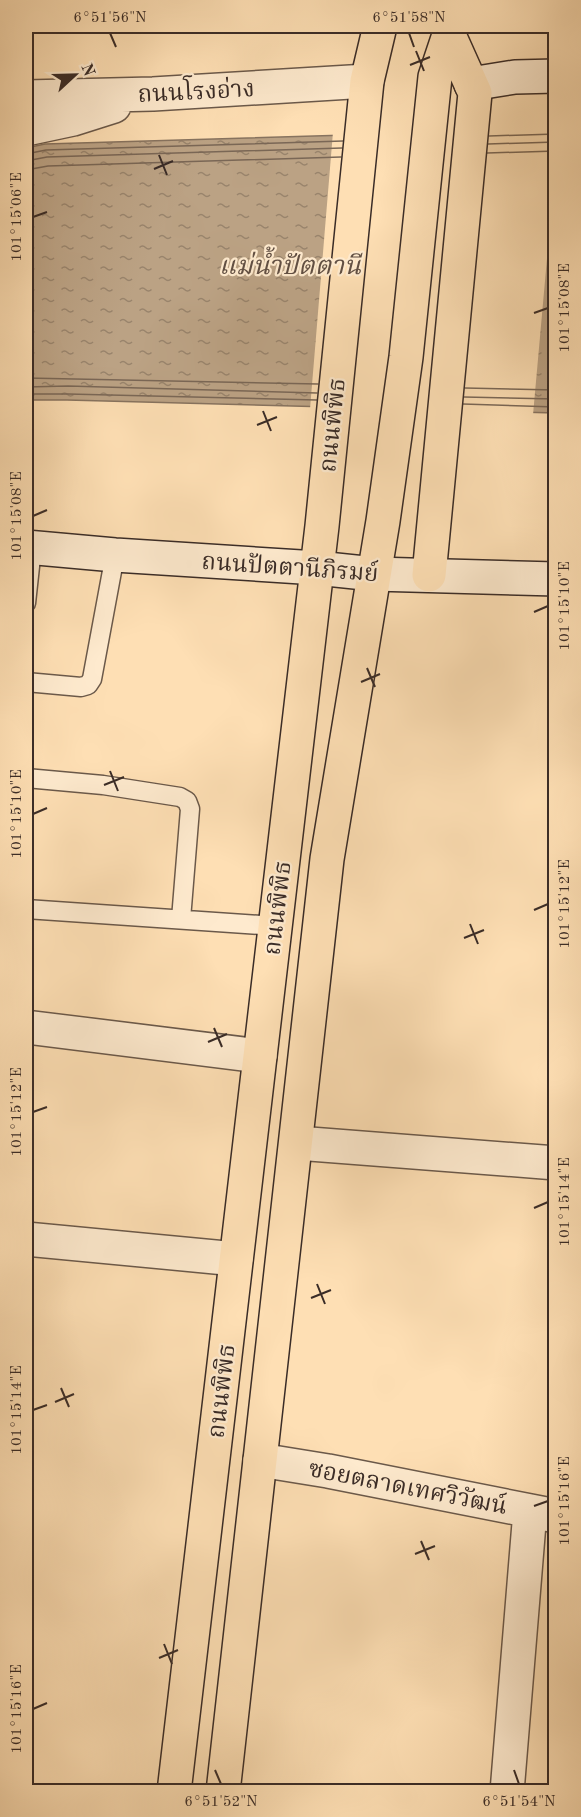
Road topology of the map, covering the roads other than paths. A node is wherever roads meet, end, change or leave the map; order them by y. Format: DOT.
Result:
graph roads {
  1 [pos="380,26"];
  2 [pos="450,30"];
  3 [pos="555,76"];
  4 [pos="473,88"];
  5 [pos="153,94"];
  6 [pos="365,94"];
  7 [pos="26,98"];
  8 [pos="26,129"];
  9 [pos="28,548"];
  10 [pos="115,555"];
  11 [pos="317,568"];
  12 [pos="374,574"];
  13 [pos="429,575"];
  14 [pos="555,579"];
  15 [pos="26,603"];
  16 [pos="26,681"];
  17 [pos="26,778"];
  18 [pos="26,909"];
  19 [pos="181,919"];
  20 [pos="275,926"];
  21 [pos="26,1027"];
  22 [pos="260,1056"];
  23 [pos="297,1143"];
  24 [pos="555,1163"];
  25 [pos="26,1239"];
  26 [pos="236,1259"];
  27 [pos="260,1460"];
  28 [pos="543,1513"];
  29 [pos="174,1791"];
  30 [pos="223,1791"];
  31 [pos="507,1791"];
  1 -- 6 [label="main road, ถนนพิพิธ"];
  2 -- 4 [label="main road, ถนนพิพิธ"];
  2 -- 12 [label="main road, ถนนพิพิธ"];
  3 -- 4 [label="street"];
  4 -- 13 [label="main road, ถนนพิพิธ"];
  5 -- 6 [label="street, ถนนโรงอ่าง"];
  5 -- 7 [label="street, ถนนโรงอ่าง"];
  5 -- 8 [label="street"];
  6 -- 11 [label="main road, ถนนพิพิธ"];
  9 -- 10 [label="street, ถนนปัตตานีภิรมย์"];
  9 -- 15 [label="lane"];
  10 -- 11 [label="street, ถนนปัตตานีภิรมย์"];
  10 -- 16 [label="lane"];
  11 -- 12 [label="street, ถนนปัตตานีภิรมย์"];
  11 -- 20 [label="main road, ถนนพิพิธ"];
  12 -- 13 [label="street, ถนนปัตตานีภิรมย์"];
  12 -- 23 [label="main road, ถนนพิพิธ"];
  13 -- 14 [label="street, ถนนปัตตานีภิรมย์"];
  17 -- 19 [label="lane"];
  18 -- 19 [label="lane"];
  19 -- 20 [label="lane"];
  20 -- 22 [label="main road, ถนนพิพิธ"];
  21 -- 22 [label="street"];
  22 -- 26 [label="main road, ถนนพิพิธ"];
  23 -- 24 [label="street"];
  23 -- 27 [label="main road, ถนนพิพิธ"];
  25 -- 26 [label="street"];
  26 -- 29 [label="main road, ถนนพิพิธ"];
  27 -- 28 [label="street, ซอยตลาดเทศวิวัฒน์"];
  27 -- 30 [label="main road, ถนนพิพิธ"];
  28 -- 31 [label="street"];
}
